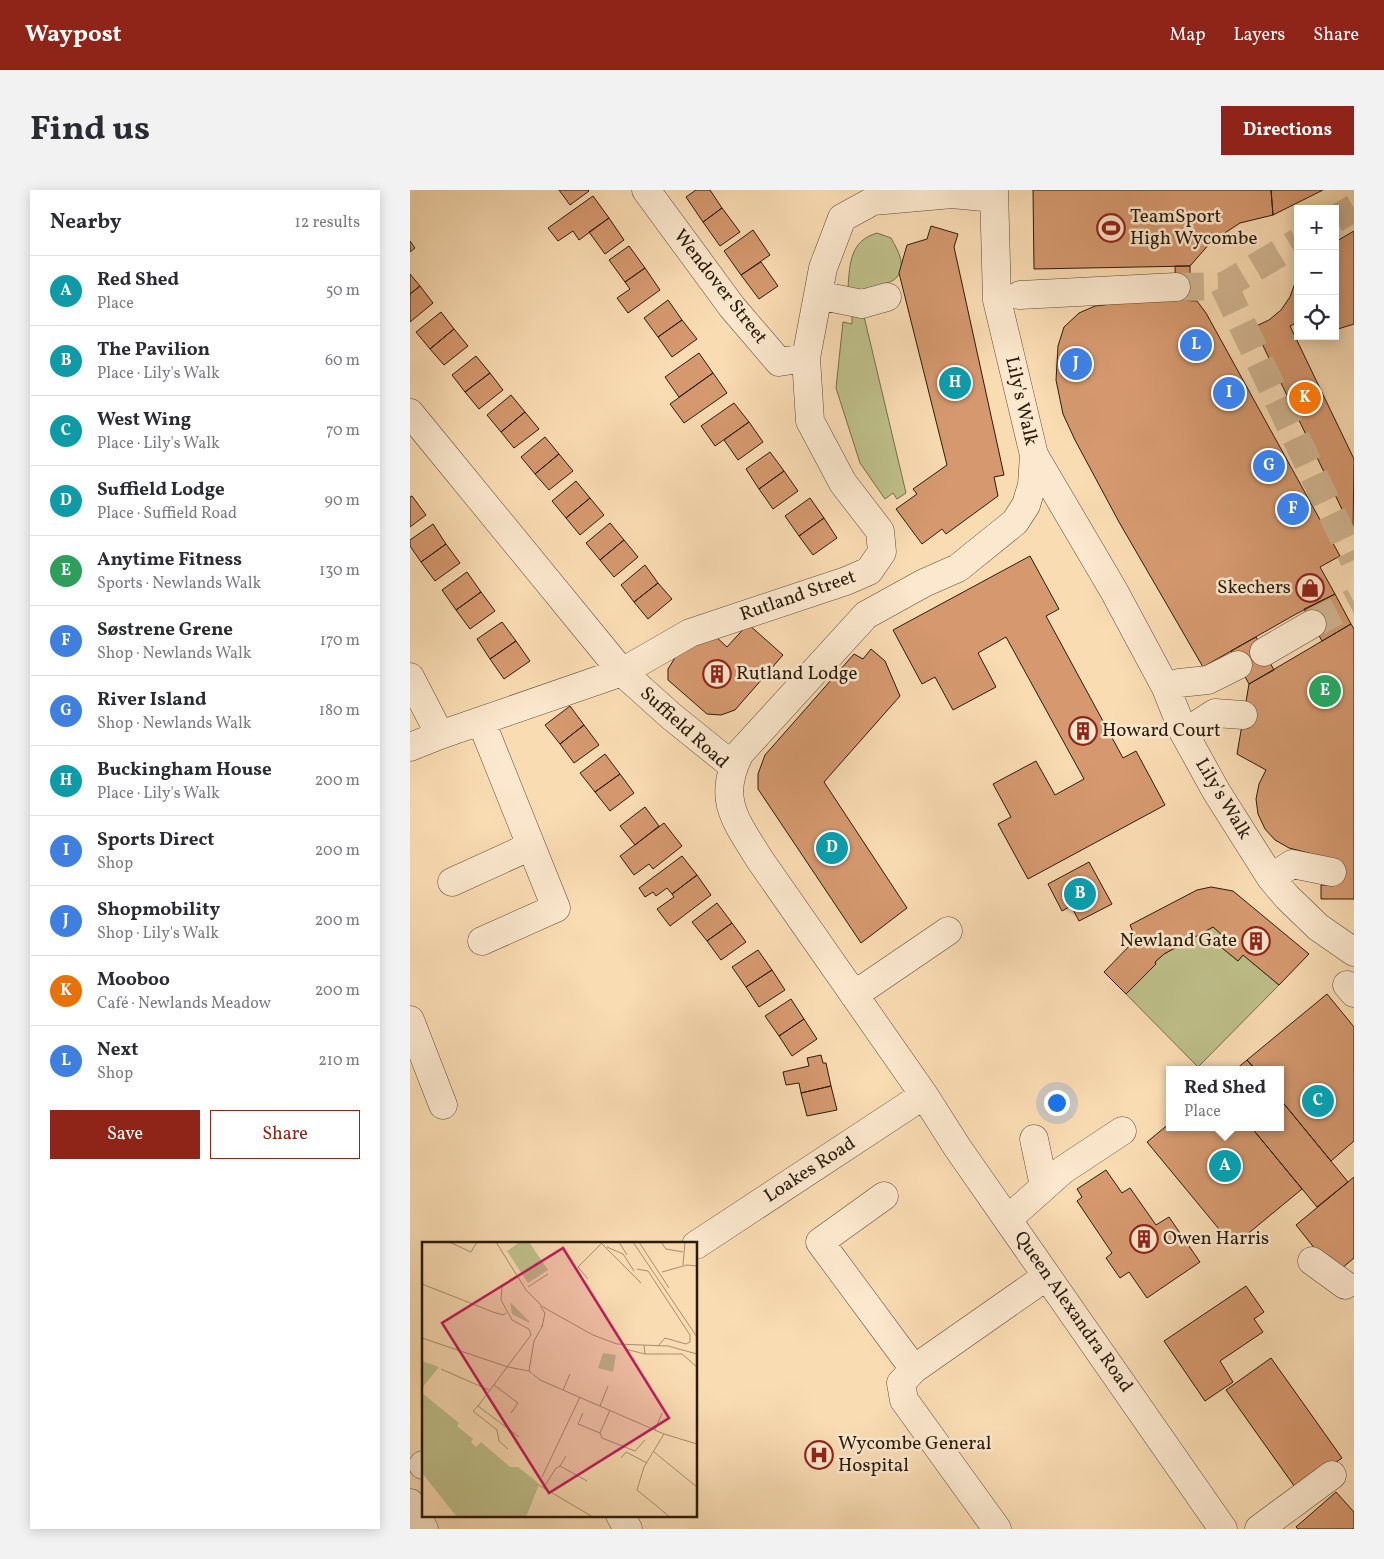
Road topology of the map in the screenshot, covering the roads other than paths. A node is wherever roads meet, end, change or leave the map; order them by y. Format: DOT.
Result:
graph roads {
  1 [pos="646,190"];
  2 [pos="986,194"];
  3 [pos="1176,287"];
  4 [pos="818,295"];
  5 [pos="1020,295"];
  6 [pos="887,297"];
  7 [pos="806,358"];
  8 [pos="410,413"];
  9 [pos="1028,456"];
  10 [pos="1026,505"];
  11 [pos="958,568"];
  12 [pos="1114,591"];
  13 [pos="1312,624"];
  14 [pos="1264,652"];
  15 [pos="1238,665"];
  16 [pos="622,672"];
  17 [pos="410,677"];
  18 [pos="1179,683"];
  19 [pos="1243,715"];
  20 [pos="481,721"];
  21 [pos="1184,733"];
  22 [pos="440,735"];
  23 [pos="410,747"];
  24 [pos="733,766"];
  25 [pos="531,846"];
  26 [pos="1332,872"];
  27 [pos="1271,878"];
  28 [pos="452,882"];
  29 [pos="948,931"];
  30 [pos="482,941"];
  31 [pos="1354,952"];
  32 [pos="854,995"];
  33 [pos="410,1020"];
  34 [pos="924,1095"];
  35 [pos="443,1105"];
  36 [pos="1122,1131"];
  37 [pos="1034,1139"];
  38 [pos="1044,1186"];
  39 [pos="884,1196"];
  40 [pos="1008,1219"];
  41 [pos="698,1244"];
  42 [pos="1312,1261"];
  43 [pos="1046,1276"];
  44 [pos="1345,1285"];
  45 [pos="922,1363"];
  46 [pos="1332,1475"];
  47 [pos="410,1502"];
  48 [pos="621,1516"];
  49 [pos="424,1529"];
  50 [pos="628,1529"];
  51 [pos="996,1529"];
  52 [pos="1223,1529"];
  53 [pos="1259,1529"];
  1 -- 7 [label="street, Wendover Street"];
  2 -- 4 [label="street, Rutland Street"];
  2 -- 9 [label="street, Lily's Walk"];
  3 -- 5 [label="street"];
  4 -- 6 [label="street"];
  4 -- 7 [label="street, Rutland Street"];
  7 -- 16 [label="street, Rutland Street"];
  8 -- 16 [label="street, Suffield Road"];
  9 -- 10 [label="street"];
  9 -- 11 [label="street"];
  9 -- 12 [label="street, Lily's Walk"];
  10 -- 11 [label="street"];
  10 -- 12 [label="street, Lily's Walk"];
  11 -- 24 [label="street"];
  12 -- 21 [label="street, Lily's Walk"];
  13 -- 14 [label="street"];
  15 -- 18 [label="street"];
  16 -- 20 [label="street, Rutland Street"];
  16 -- 24 [label="street, Suffield Road"];
  17 -- 22 [label="street"];
  19 -- 21 [label="street"];
  20 -- 22 [label="street, Rutland Street"];
  20 -- 25 [label="street"];
  21 -- 27 [label="street, Lily's Walk"];
  22 -- 23 [label="street, Rutland Street"];
  24 -- 32 [label="street, Suffield Road"];
  25 -- 28 [label="street"];
  25 -- 30 [label="street"];
  26 -- 27 [label="street"];
  27 -- 31 [label="street, Lily's Walk"];
  29 -- 32 [label="street"];
  32 -- 34 [label="street, Suffield Road"];
  33 -- 35 [label="street"];
  34 -- 40 [label="street, Queen Alexandra Road"];
  34 -- 41 [label="street, Loakes Road"];
  36 -- 38 [label="street"];
  37 -- 38 [label="street"];
  38 -- 40 [label="street"];
  39 -- 45 [label="street"];
  40 -- 43 [label="street, Queen Alexandra Road"];
  42 -- 44 [label="street"];
  43 -- 45 [label="street"];
  43 -- 52 [label="street, Queen Alexandra Road"];
  45 -- 51 [label="street"];
  46 -- 53 [label="street"];
  47 -- 49 [label="street"];
  48 -- 50 [label="street"];
}
